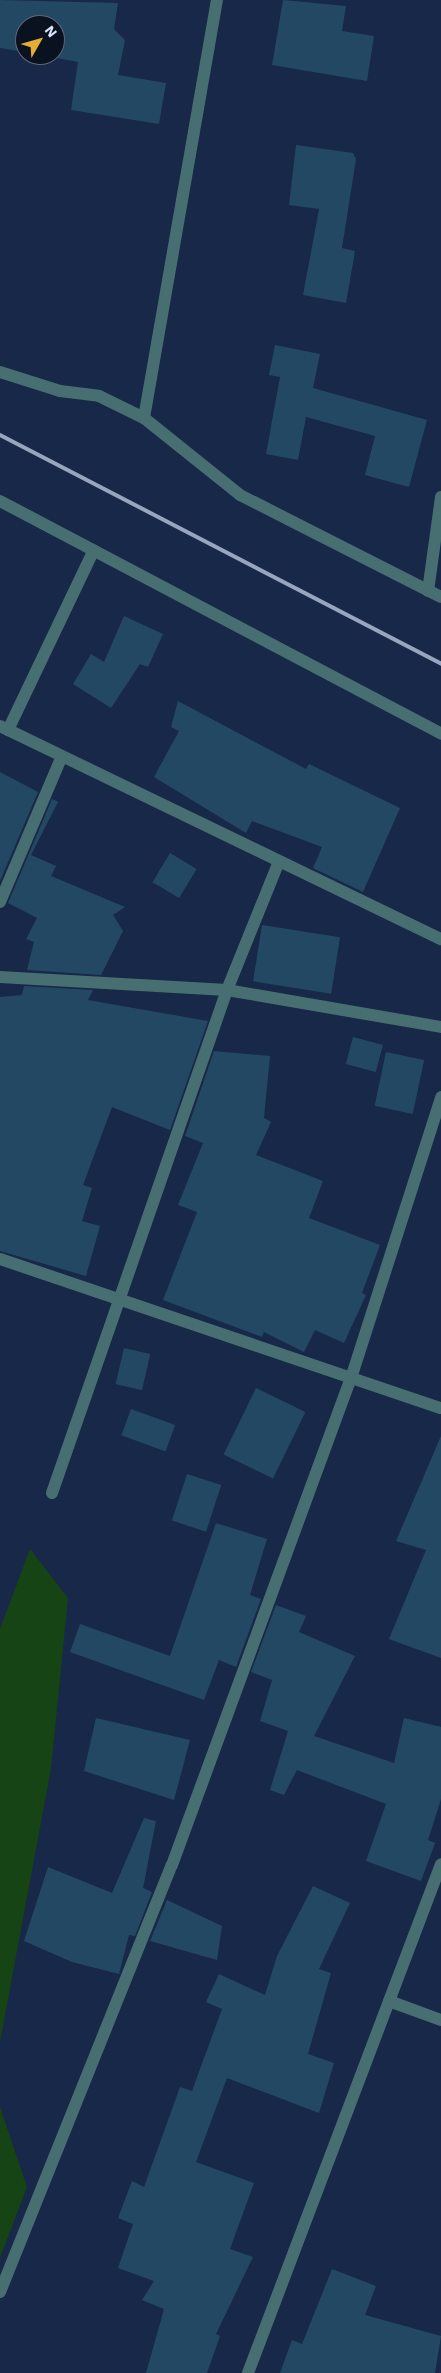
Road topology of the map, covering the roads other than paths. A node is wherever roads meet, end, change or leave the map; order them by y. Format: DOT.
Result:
graph roads {
  1 [pos="217,0"];
  2 [pos="0,372"];
  3 [pos="144,418"];
  4 [pos="441,497"];
  5 [pos="0,501"];
  6 [pos="94,550"];
  7 [pos="428,591"];
  8 [pos="441,597"];
  9 [pos="4,728"];
  10 [pos="441,734"];
  11 [pos="62,758"];
  12 [pos="278,864"];
  13 [pos="0,902"];
  14 [pos="441,939"];
  15 [pos="0,977"];
  16 [pos="227,990"];
  17 [pos="441,1027"];
  18 [pos="441,1097"];
  19 [pos="0,1259"];
  20 [pos="116,1299"];
  21 [pos="352,1375"];
  22 [pos="441,1408"];
  23 [pos="52,1494"];
  24 [pos="441,1864"];
  25 [pos="389,2001"];
  26 [pos="441,2020"];
  27 [pos="0,2292"];
  28 [pos="248,2373"];
  1 -- 3 [label="street"];
  2 -- 3 [label="street"];
  3 -- 7 [label="street"];
  4 -- 7 [label="street"];
  5 -- 6 [label="street"];
  6 -- 9 [label="street"];
  6 -- 10 [label="street"];
  7 -- 8 [label="street"];
  9 -- 11 [label="street"];
  11 -- 12 [label="street"];
  11 -- 13 [label="street"];
  12 -- 14 [label="street"];
  12 -- 16 [label="street"];
  15 -- 16 [label="street"];
  16 -- 17 [label="street"];
  16 -- 20 [label="street"];
  18 -- 21 [label="street"];
  19 -- 20 [label="street"];
  20 -- 21 [label="street"];
  20 -- 23 [label="street"];
  21 -- 22 [label="street"];
  21 -- 27 [label="street"];
  24 -- 25 [label="street"];
  25 -- 26 [label="street"];
  25 -- 28 [label="street"];
}
